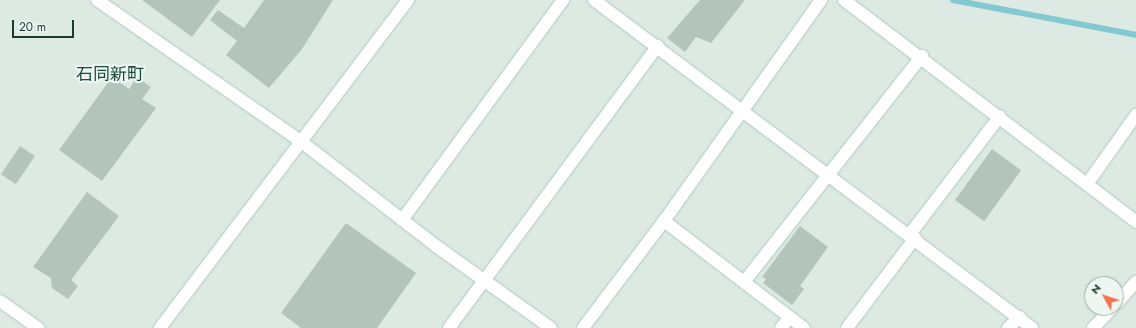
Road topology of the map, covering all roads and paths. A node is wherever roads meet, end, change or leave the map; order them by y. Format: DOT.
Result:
graph roads {
  1 [pos="98,0"];
  2 [pos="408,0"];
  3 [pos="563,0"];
  4 [pos="594,0"];
  5 [pos="821,0"];
  6 [pos="844,0"];
  7 [pos="658,46"];
  8 [pos="922,56"];
  9 [pos="743,108"];
  10 [pos="1136,115"];
  11 [pos="1000,116"];
  12 [pos="299,140"];
  13 [pos="828,173"];
  14 [pos="1087,184"];
  15 [pos="402,220"];
  16 [pos="664,221"];
  17 [pos="1136,222"];
  18 [pos="912,236"];
  19 [pos="484,280"];
  20 [pos="744,282"];
  21 [pos="1136,282"];
  22 [pos="1124,295"];
  23 [pos="0,301"];
  24 [pos="1104,316"];
  25 [pos="790,317"];
  26 [pos="1020,317"];
  27 [pos="38,328"];
  28 [pos="160,328"];
  29 [pos="450,328"];
  30 [pos="551,328"];
  31 [pos="583,328"];
  32 [pos="781,328"];
  33 [pos="804,328"];
  34 [pos="847,328"];
  35 [pos="1008,328"];
  36 [pos="1032,328"];
  37 [pos="1093,328"];
  1 -- 12 [label="street"];
  2 -- 12 [label="street"];
  3 -- 15 [label="street"];
  4 -- 7 [label="street"];
  5 -- 9 [label="street"];
  6 -- 8 [label="street"];
  7 -- 9 [label="street"];
  7 -- 19 [label="street"];
  8 -- 11 [label="street"];
  8 -- 13 [label="street"];
  9 -- 13 [label="street"];
  9 -- 16 [label="street"];
  10 -- 14 [label="street"];
  11 -- 14 [label="street"];
  11 -- 18 [label="street"];
  12 -- 15 [label="street"];
  12 -- 28 [label="street"];
  13 -- 18 [label="street"];
  13 -- 20 [label="street"];
  14 -- 17 [label="street"];
  15 -- 19 [label="street"];
  16 -- 20 [label="street"];
  16 -- 31 [label="street"];
  18 -- 26 [label="street"];
  18 -- 34 [label="street"];
  19 -- 29 [label="street"];
  19 -- 30 [label="street"];
  20 -- 25 [label="street"];
  21 -- 22 [label="street"];
  23 -- 27 [label="street"];
  24 -- 37 [label="street"];
  25 -- 32 [label="street"];
  25 -- 33 [label="street"];
  26 -- 35 [label="street"];
  26 -- 36 [label="street"];
}
